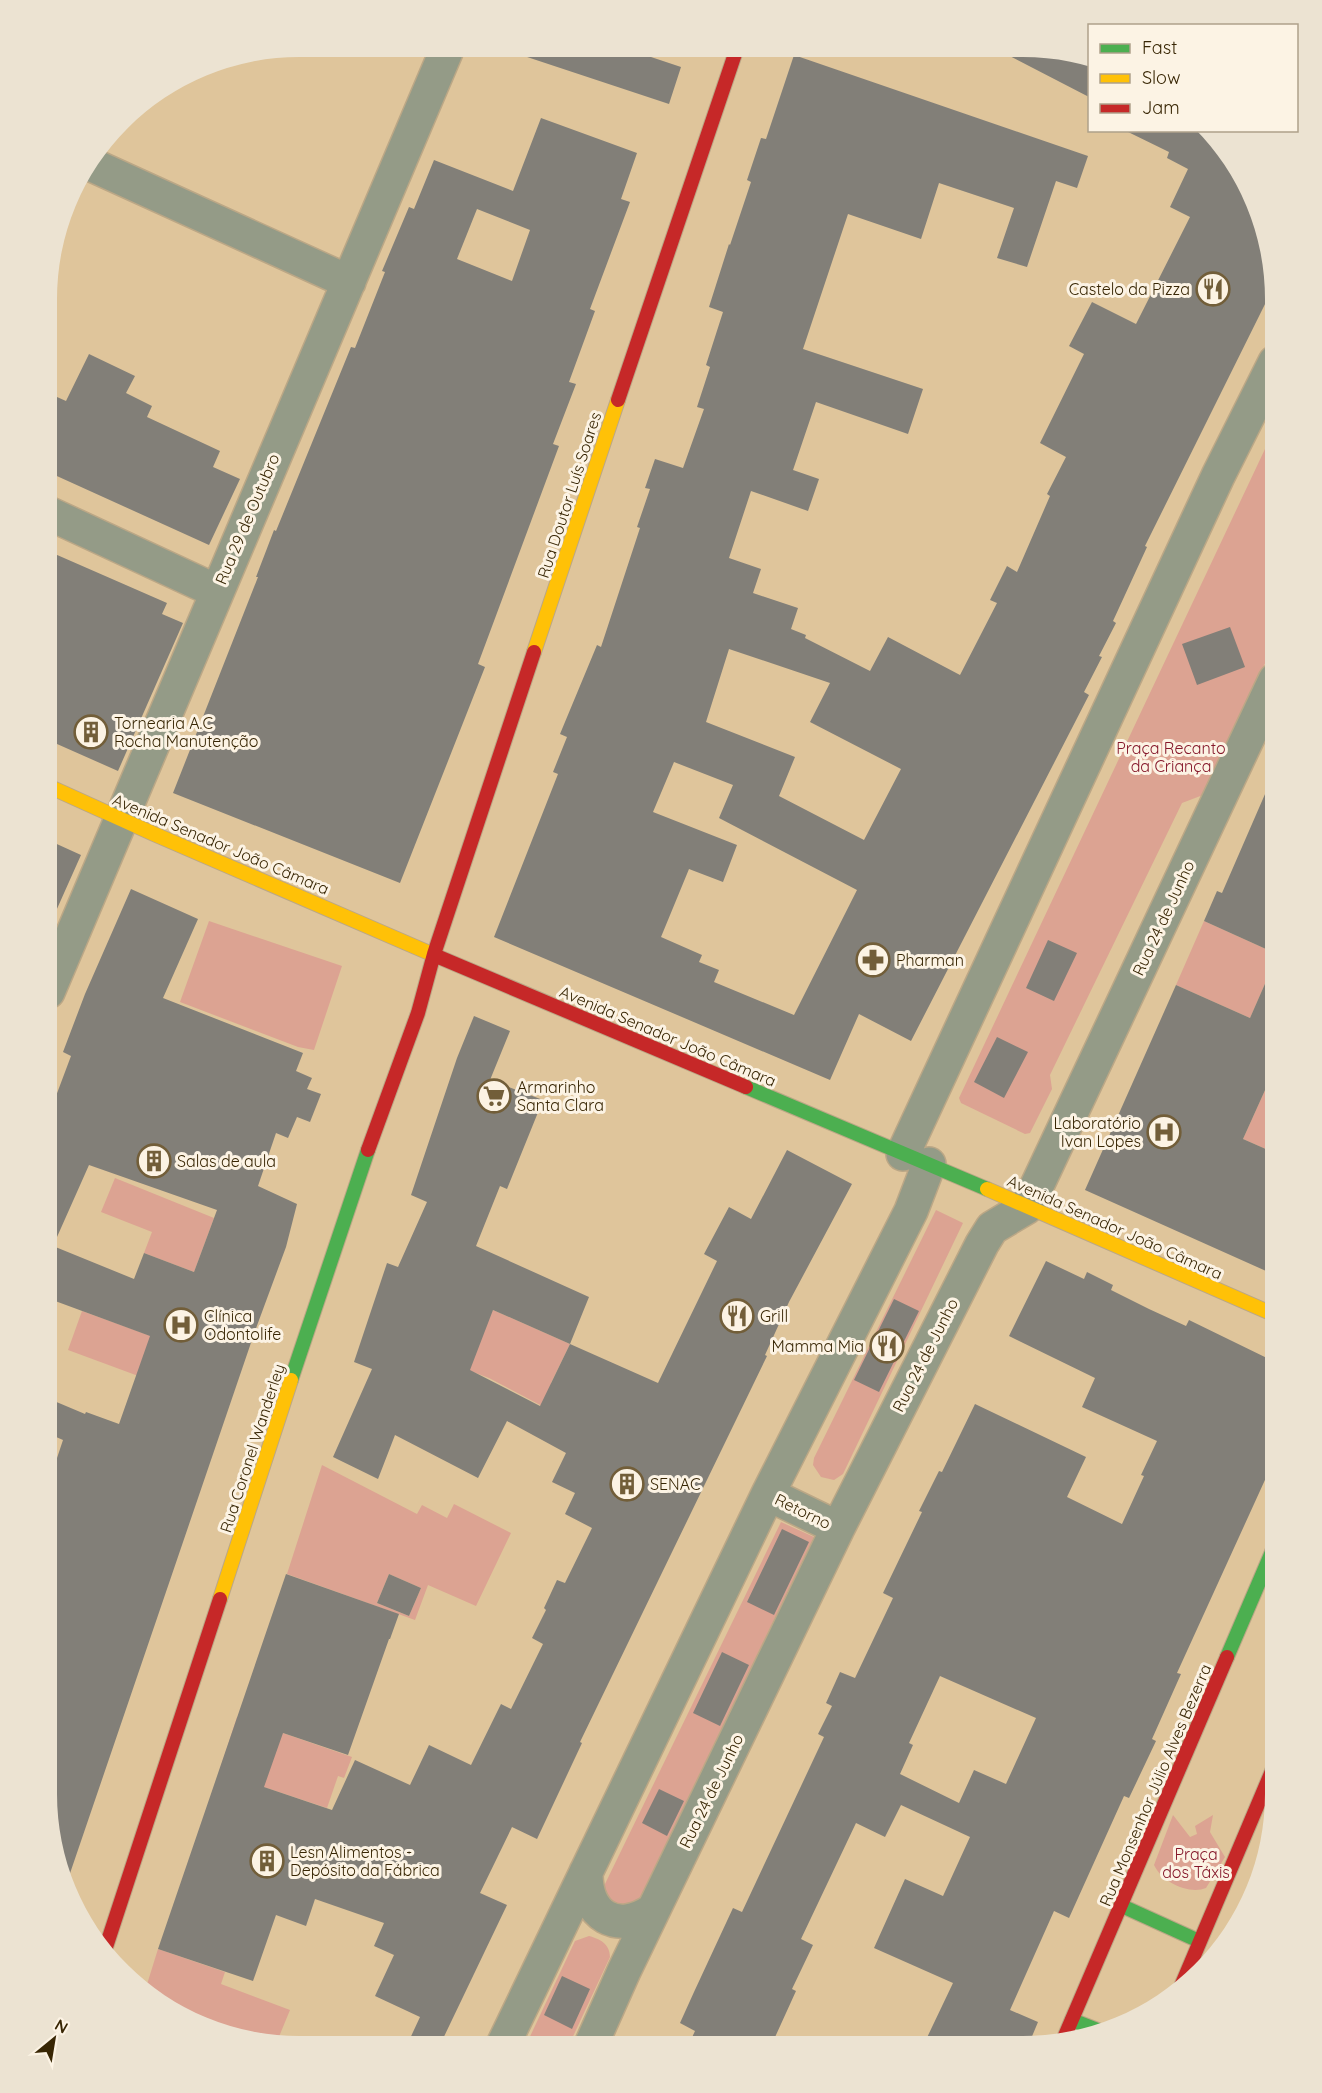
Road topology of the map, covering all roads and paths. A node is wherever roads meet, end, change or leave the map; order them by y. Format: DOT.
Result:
graph roads {
  1 [pos="443,57"];
  2 [pos="734,57"];
  3 [pos="96,167"];
  4 [pos="349,282"];
  5 [pos="1265,382"];
  6 [pos="57,517"];
  7 [pos="216,591"];
  8 [pos="1265,701"];
  9 [pos="57,790"];
  10 [pos="122,819"];
  11 [pos="434,954"];
  12 [pos="57,971"];
  13 [pos="916,1159"];
  14 [pos="1027,1207"];
  15 [pos="1265,1311"];
  16 [pos="768,1494"];
  17 [pos="838,1528"];
  18 [pos="1265,1569"];
  19 [pos="1265,1787"];
  20 [pos="585,1872"];
  21 [pos="1122,1906"];
  22 [pos="653,1910"];
  23 [pos="556,1937"];
  24 [pos="1199,1941"];
  25 [pos="108,1942"];
  26 [pos="624,1971"];
  27 [pos="1186,1973"];
  28 [pos="1072,2020"];
  29 [pos="1089,2027"];
  30 [pos="1067,2032"];
  31 [pos="507,2036"];
  32 [pos="595,2036"];
  1 -- 4 [label="street, Rua 29 de Outubro"];
  2 -- 11 [label="street, Rua Doutor Luís Soares"];
  3 -- 4 [label="street"];
  4 -- 7 [label="street, Rua 29 de Outubro"];
  5 -- 13 [label="street"];
  6 -- 7 [label="street"];
  7 -- 10 [label="street, Rua 29 de Outubro"];
  8 -- 14 [label="street, Rua 24 de Junho"];
  9 -- 10 [label="street, Avenida Senador João Câmara"];
  10 -- 11 [label="street, Avenida Senador João Câmara"];
  10 -- 12 [label="street, Rua 29 de Outubro"];
  11 -- 13 [label="street, Avenida Senador João Câmara"];
  11 -- 25 [label="street, Rua Coronel Wanderley"];
  13 -- 14 [label="street, Avenida Senador João Câmara"];
  13 -- 16 [label="street"];
  14 -- 15 [label="street, Avenida Senador João Câmara"];
  14 -- 17 [label="street, Rua 24 de Junho"];
  16 -- 17 [label="street, Retorno"];
  16 -- 20 [label="street"];
  17 -- 22 [label="street, Rua 24 de Junho"];
  18 -- 21 [label="street, Rua Monsenhor Júlio Alves Bezerra"];
  19 -- 24 [label="street"];
  20 -- 22 [label="street"];
  20 -- 23 [label="street"];
  21 -- 24 [label="street"];
  21 -- 28 [label="street, Rua Monsenhor Júlio Alves Bezerra"];
  22 -- 26 [label="street, Rua 24 de Junho"];
  23 -- 26 [label="street"];
  23 -- 31 [label="street"];
  24 -- 27 [label="street"];
  26 -- 32 [label="street, Rua 24 de Junho"];
  28 -- 29 [label="street"];
  28 -- 30 [label="street, Rua Monsenhor Júlio Alves Bezerra"];
}
